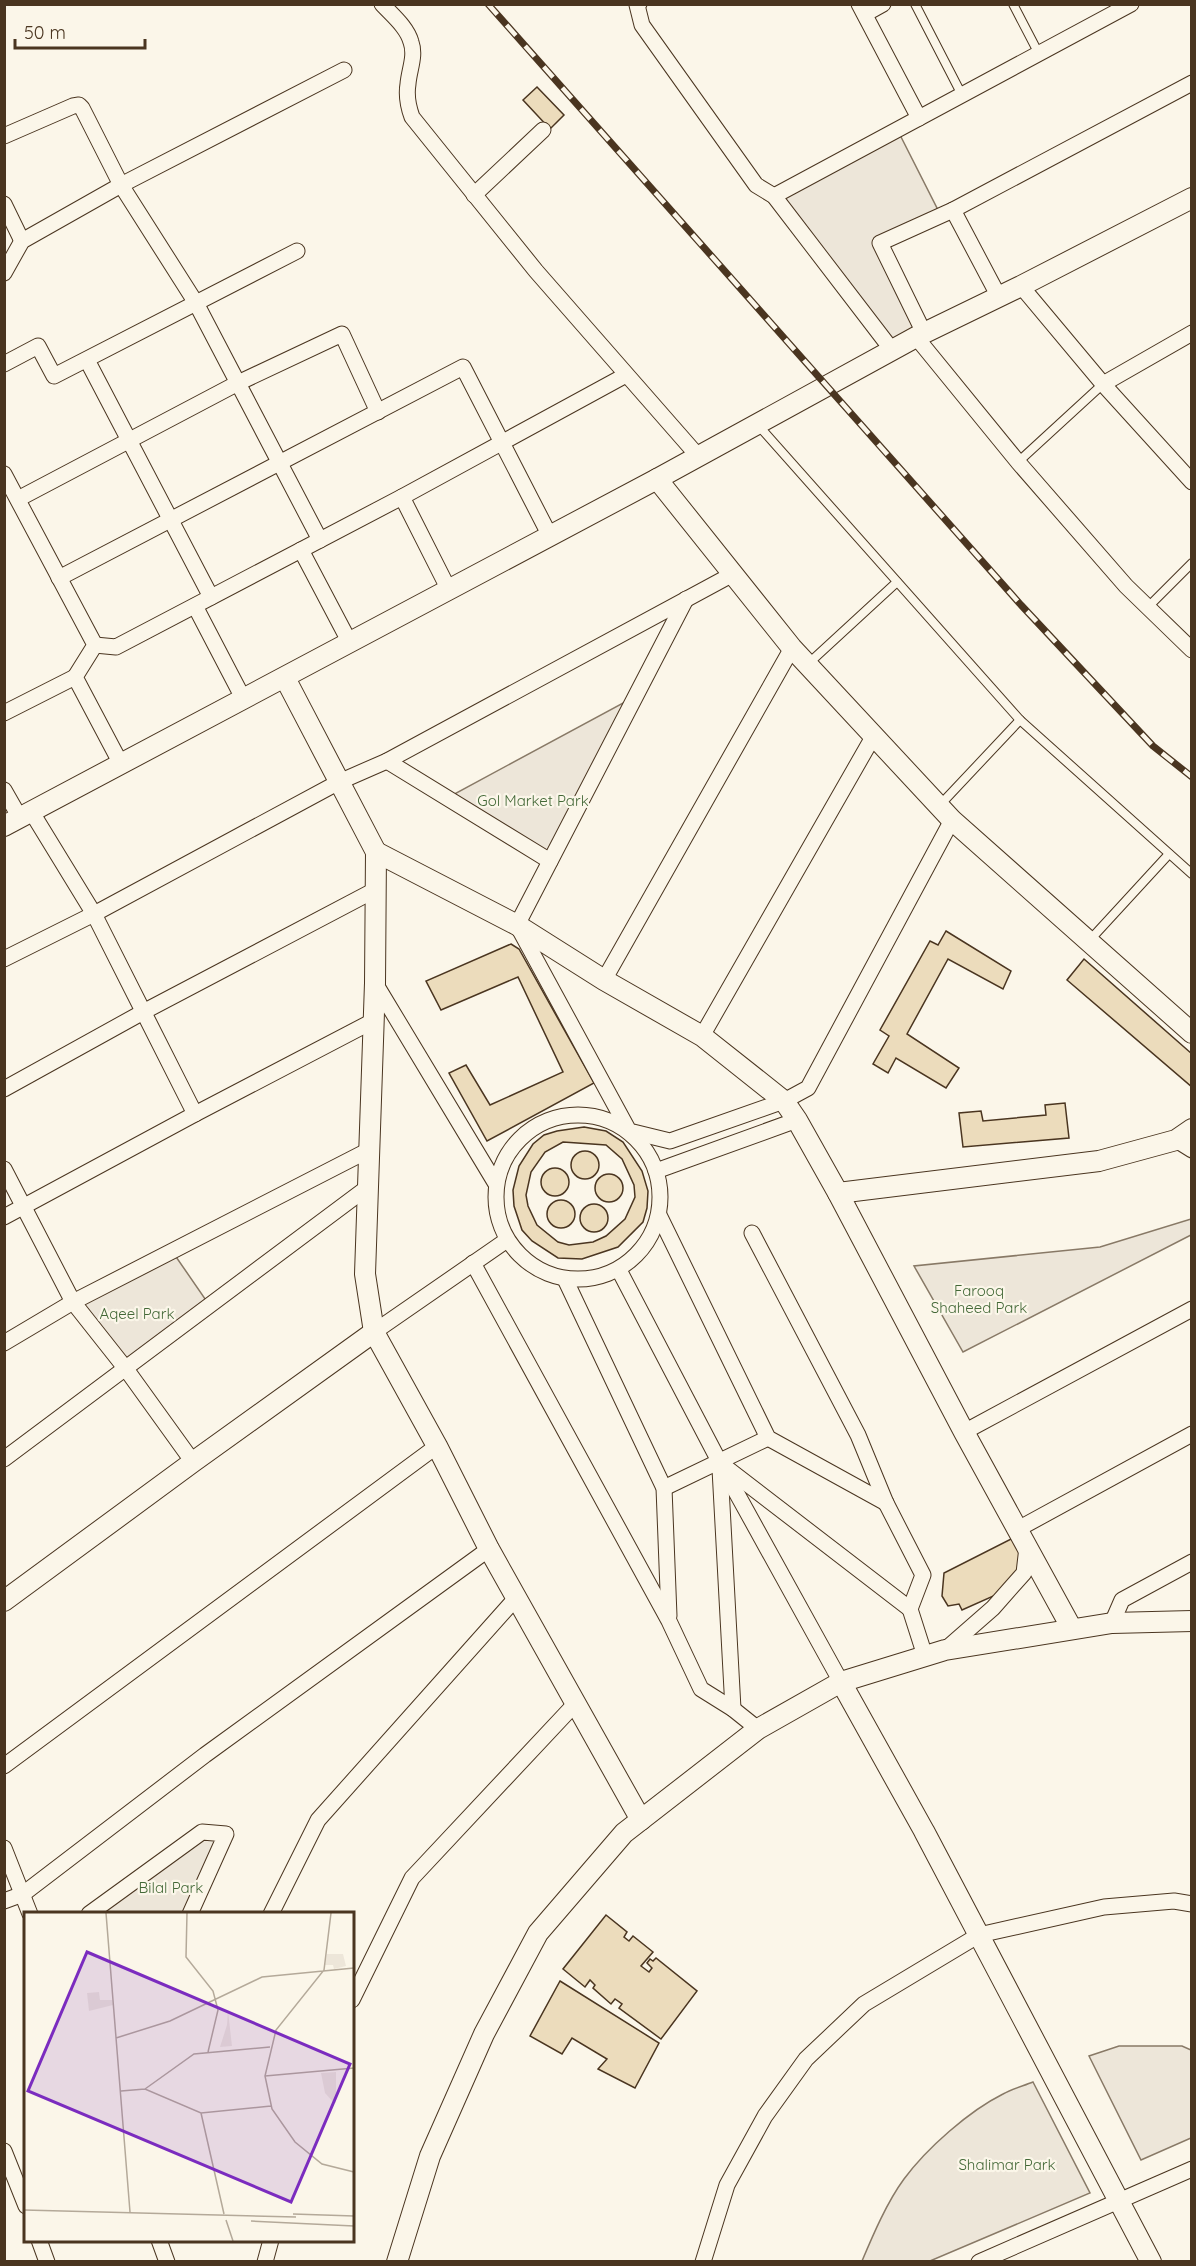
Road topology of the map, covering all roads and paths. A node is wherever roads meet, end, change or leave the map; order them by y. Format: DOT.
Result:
graph roads {
  1 [pos="382,4"];
  2 [pos="639,4"];
  3 [pos="883,4"];
  4 [pos="915,4"];
  5 [pos="1013,4"];
  6 [pos="1122,7"];
  7 [pos="862,9"];
  8 [pos="1039,54"];
  9 [pos="345,70"];
  10 [pos="1191,83"];
  11 [pos="962,95"];
  12 [pos="919,118"];
  13 [pos="543,130"];
  14 [pos="4,136"];
  15 [pos="121,185"];
  16 [pos="474,195"];
  17 [pos="774,196"];
  18 [pos="1191,198"];
  19 [pos="4,204"];
  20 [pos="953,210"];
  21 [pos="22,240"];
  22 [pos="297,251"];
  23 [pos="4,273"];
  24 [pos="1022,286"];
  25 [pos="999,297"];
  26 [pos="196,303"];
  27 [pos="1191,333"];
  28 [pos="920,335"];
  29 [pos="892,350"];
  30 [pos="87,360"];
  31 [pos="4,364"];
  32 [pos="626,375"];
  33 [pos="238,383"];
  34 [pos="1103,384"];
  35 [pos="378,412"];
  36 [pos="757,424"];
  37 [pos="128,441"];
  38 [pos="502,443"];
  39 [pos="698,456"];
  40 [pos="1018,462"];
  41 [pos="280,463"];
  42 [pos="4,474"];
  43 [pos="657,479"];
  44 [pos="1191,482"];
  45 [pos="402,497"];
  46 [pos="18,499"];
  47 [pos="170,520"];
  48 [pos="550,537"];
  49 [pos="320,540"];
  50 [pos="301,550"];
  51 [pos="1191,563"];
  52 [pos="733,574"];
  53 [pos="60,578"];
  54 [pos="897,582"];
  55 [pos="449,590"];
  56 [pos="211,597"];
  57 [pos="686,599"];
  58 [pos="195,606"];
  59 [pos="1148,607"];
  60 [pos="350,643"];
  61 [pos="95,645"];
  62 [pos="792,648"];
  63 [pos="1191,650"];
  64 [pos="808,664"];
  65 [pos="75,677"];
  66 [pos="285,678"];
  67 [pos="244,700"];
  68 [pos="4,713"];
  69 [pos="1020,720"];
  70 [pos="873,737"];
  71 [pos="387,761"];
  72 [pos="121,764"];
  73 [pos="339,782"];
  74 [pos="4,790"];
  75 [pos="945,813"];
  76 [pos="18,818"];
  77 [pos="376,852"];
  78 [pos="1168,854"];
  79 [pos="550,861"];
  80 [pos="1191,874"];
  81 [pos="375,890"];
  82 [pos="94,914"];
  83 [pos="517,925"];
  84 [pos="1089,941"];
  85 [pos="4,959"];
  86 [pos="604,980"];
  87 [pos="375,983"];
  88 [pos="145,1011"];
  89 [pos="373,1021"];
  90 [pos="1191,1033"];
  91 [pos="702,1036"];
  92 [pos="4,1089"];
  93 [pos="784,1101"];
  94 [pos="195,1114"];
  95 [pos="798,1120"];
  96 [pos="630,1131"];
  97 [pos="1186,1140"];
  98 [pos="369,1150"];
  99 [pos="4,1170"];
  100 [pos="656,1172"];
  101 [pos="496,1184"];
  102 [pos="368,1187"];
  103 [pos="838,1194"];
  104 [pos="24,1207"];
  105 [pos="659,1215"];
  106 [pos="4,1217"];
  107 [pos="752,1233"];
  108 [pos="507,1240"];
  109 [pos="472,1263"];
  110 [pos="619,1270"];
  111 [pos="565,1279"];
  112 [pos="73,1302"];
  113 [pos="1191,1309"];
  114 [pos="374,1332"];
  115 [pos="4,1343"];
  116 [pos="126,1369"];
  117 [pos="964,1432"];
  118 [pos="1191,1434"];
  119 [pos="768,1438"];
  120 [pos="437,1446"];
  121 [pos="4,1459"];
  122 [pos="193,1462"];
  123 [pos="720,1462"];
  124 [pos="664,1488"];
  125 [pos="886,1503"];
  126 [pos="1018,1529"];
  127 [pos="1027,1547"];
  128 [pos="489,1549"];
  129 [pos="1191,1562"];
  130 [pos="516,1598"];
  131 [pos="4,1601"];
  132 [pos="910,1609"];
  133 [pos="669,1621"];
  134 [pos="1191,1621"];
  135 [pos="1112,1623"];
  136 [pos="1072,1629"];
  137 [pos="945,1650"];
  138 [pos="925,1656"];
  139 [pos="841,1682"];
  140 [pos="575,1704"];
  141 [pos="733,1709"];
  142 [pos="758,1729"];
  143 [pos="4,1766"];
  144 [pos="640,1820"];
  145 [pos="4,1848"];
  146 [pos="23,1894"];
  147 [pos="4,1901"];
  148 [pos="1191,1904"];
  149 [pos="29,1912"];
  150 [pos="94,1912"];
  151 [pos="191,1912"];
  152 [pos="272,1912"];
  153 [pos="980,1935"];
  154 [pos="354,1996"];
  155 [pos="4,2151"];
  156 [pos="1191,2169"];
  157 [pos="1118,2199"];
  158 [pos="24,2201"];
  159 [pos="39,2242"];
  160 [pos="159,2242"];
  161 [pos="271,2242"];
  162 [pos="1009,2256"];
  163 [pos="47,2262"];
  164 [pos="167,2262"];
  165 [pos="265,2262"];
  166 [pos="397,2262"];
  167 [pos="703,2262"];
  168 [pos="979,2262"];
  169 [pos="1151,2262"];
  1 -- 16 [label="street"];
  2 -- 17 [label="street"];
  3 -- 7 [label="street"];
  4 -- 11 [label="lane"];
  5 -- 8 [label="lane"];
  6 -- 8 [label="street"];
  7 -- 12 [label="street"];
  8 -- 11 [label="street"];
  9 -- 15 [label="street"];
  10 -- 20 [label="street"];
  11 -- 12 [label="street"];
  12 -- 17 [label="street"];
  13 -- 16 [label="street"];
  14 -- 15 [label="street"];
  15 -- 21 [label="street"];
  15 -- 26 [label="street"];
  16 -- 32 [label="street"];
  17 -- 29 [label="street"];
  18 -- 24 [label="street"];
  19 -- 21 [label="street"];
  20 -- 25 [label="street"];
  20 -- 28 [label="street"];
  21 -- 23 [label="street"];
  22 -- 26 [label="street"];
  24 -- 25 [label="street"];
  24 -- 34 [label="street"];
  25 -- 28 [label="street"];
  26 -- 30 [label="street"];
  26 -- 33 [label="street"];
  27 -- 34 [label="street"];
  28 -- 29 [label="street"];
  28 -- 40 [label="street"];
  29 -- 36 [label="street"];
  30 -- 31 [label="street"];
  30 -- 37 [label="street"];
  32 -- 38 [label="street"];
  32 -- 39 [label="street"];
  33 -- 35 [label="street"];
  33 -- 37 [label="street"];
  33 -- 41 [label="street"];
  34 -- 40 [label="lane"];
  34 -- 44 [label="street"];
  35 -- 38 [label="street"];
  35 -- 41 [label="street"];
  36 -- 39 [label="street"];
  36 -- 54 [label="lane"];
  37 -- 46 [label="street"];
  37 -- 47 [label="street"];
  38 -- 45 [label="street"];
  38 -- 48 [label="street"];
  39 -- 43 [label="street"];
  40 -- 59 [label="street"];
  41 -- 47 [label="street"];
  41 -- 49 [label="street"];
  42 -- 46 [label="street"];
  43 -- 48 [label="street"];
  43 -- 52 [label="street"];
  45 -- 49 [label="street"];
  45 -- 55 [label="street"];
  46 -- 53 [label="street"];
  47 -- 53 [label="street"];
  47 -- 56 [label="street"];
  48 -- 55 [label="street"];
  49 -- 50 [label="street"];
  50 -- 56 [label="street"];
  50 -- 60 [label="street"];
  51 -- 59 [label="lane"];
  52 -- 57 [label="street"];
  52 -- 62 [label="street"];
  53 -- 61 [label="street"];
  54 -- 64 [label="lane"];
  54 -- 69 [label="lane"];
  55 -- 60 [label="street"];
  56 -- 58 [label="street"];
  57 -- 71 [label="street"];
  57 -- 79 [label="street"];
  58 -- 61 [label="street"];
  58 -- 67 [label="street"];
  59 -- 63 [label="street"];
  60 -- 66 [label="street"];
  61 -- 65 [label="street"];
  62 -- 64 [label="street"];
  62 -- 86 [label="street"];
  64 -- 70 [label="street"];
  65 -- 68 [label="street"];
  65 -- 72 [label="street"];
  66 -- 67 [label="street"];
  66 -- 73 [label="street"];
  67 -- 72 [label="street"];
  69 -- 75 [label="lane"];
  69 -- 78 [label="lane"];
  70 -- 75 [label="street"];
  70 -- 91 [label="street"];
  71 -- 73 [label="street"];
  71 -- 79 [label="street"];
  72 -- 76 [label="street"];
  73 -- 77 [label="street"];
  73 -- 82 [label="street"];
  74 -- 76 [label="street"];
  75 -- 84 [label="street"];
  75 -- 93 [label="street"];
  76 -- 82 [label="street"];
  77 -- 81 [label="street"];
  77 -- 83 [label="street"];
  78 -- 80 [label="lane"];
  78 -- 84 [label="lane"];
  79 -- 83 [label="street"];
  81 -- 87 [label="street"];
  81 -- 88 [label="street"];
  82 -- 85 [label="street"];
  82 -- 88 [label="street"];
  83 -- 86 [label="street"];
  83 -- 96 [label="street"];
  84 -- 90 [label="street"];
  86 -- 91 [label="street"];
  87 -- 89 [label="street"];
  87 -- 101 [label="street"];
  88 -- 92 [label="street"];
  88 -- 94 [label="street"];
  89 -- 94 [label="street"];
  89 -- 98 [label="street"];
  91 -- 93 [label="street"];
  93 -- 95 [label="street"];
  93 -- 96 [label="street"];
  94 -- 104 [label="street"];
  95 -- 100 [label="street"];
  95 -- 103 [label="street"];
  96 -- 100 [label="street"];
  96 -- 101 [label="street"];
  97 -- 103 [label="street"];
  98 -- 102 [label="street"];
  98 -- 112 [label="street"];
  99 -- 104 [label="street"];
  100 -- 105 [label="street"];
  101 -- 108 [label="street"];
  102 -- 114 [label="street"];
  102 -- 116 [label="street"];
  103 -- 117 [label="street"];
  104 -- 106 [label="street"];
  104 -- 112 [label="street"];
  105 -- 110 [label="street"];
  105 -- 119 [label="street"];
  107 -- 125 [label="street"];
  108 -- 109 [label="street"];
  108 -- 111 [label="street"];
  109 -- 114 [label="street"];
  109 -- 133 [label="street"];
  110 -- 111 [label="street"];
  110 -- 123 [label="street"];
  111 -- 124 [label="street"];
  112 -- 115 [label="street"];
  112 -- 116 [label="street"];
  113 -- 117 [label="street"];
  114 -- 120 [label="street"];
  114 -- 122 [label="street"];
  116 -- 121 [label="street"];
  116 -- 122 [label="street"];
  117 -- 126 [label="street"];
  118 -- 126 [label="street"];
  119 -- 123 [label="street"];
  119 -- 125 [label="street"];
  120 -- 128 [label="street"];
  120 -- 143 [label="street"];
  122 -- 131 [label="street"];
  123 -- 124 [label="street"];
  123 -- 132 [label="street"];
  123 -- 139 [label="street"];
  123 -- 141 [label="street"];
  124 -- 133 [label="street"];
  125 -- 132 [label="street"];
  126 -- 127 [label="street"];
  127 -- 136 [label="street"];
  127 -- 137 [label="street"];
  128 -- 130 [label="street"];
  128 -- 146 [label="street"];
  129 -- 135 [label="street"];
  130 -- 140 [label="street"];
  130 -- 152 [label="street"];
  132 -- 138 [label="street"];
  133 -- 141 [label="street"];
  134 -- 135 [label="street"];
  135 -- 136 [label="street"];
  136 -- 137 [label="street"];
  137 -- 138 [label="street"];
  138 -- 139 [label="street"];
  139 -- 142 [label="street"];
  139 -- 153 [label="street"];
  140 -- 144 [label="street"];
  140 -- 154 [label="street"];
  141 -- 142 [label="street"];
  142 -- 144 [label="street"];
  144 -- 166 [label="street"];
  145 -- 146 [label="street"];
  146 -- 147 [label="street"];
  146 -- 149 [label="street"];
  148 -- 153 [label="street"];
  150 -- 151 [label="street"];
  153 -- 157 [label="street"];
  153 -- 167 [label="street"];
  155 -- 158 [label="street"];
  156 -- 157 [label="street"];
  157 -- 162 [label="street"];
  157 -- 169 [label="street"];
  159 -- 163 [label="street"];
  160 -- 164 [label="street"];
  161 -- 165 [label="street"];
  162 -- 168 [label="street"];
}
